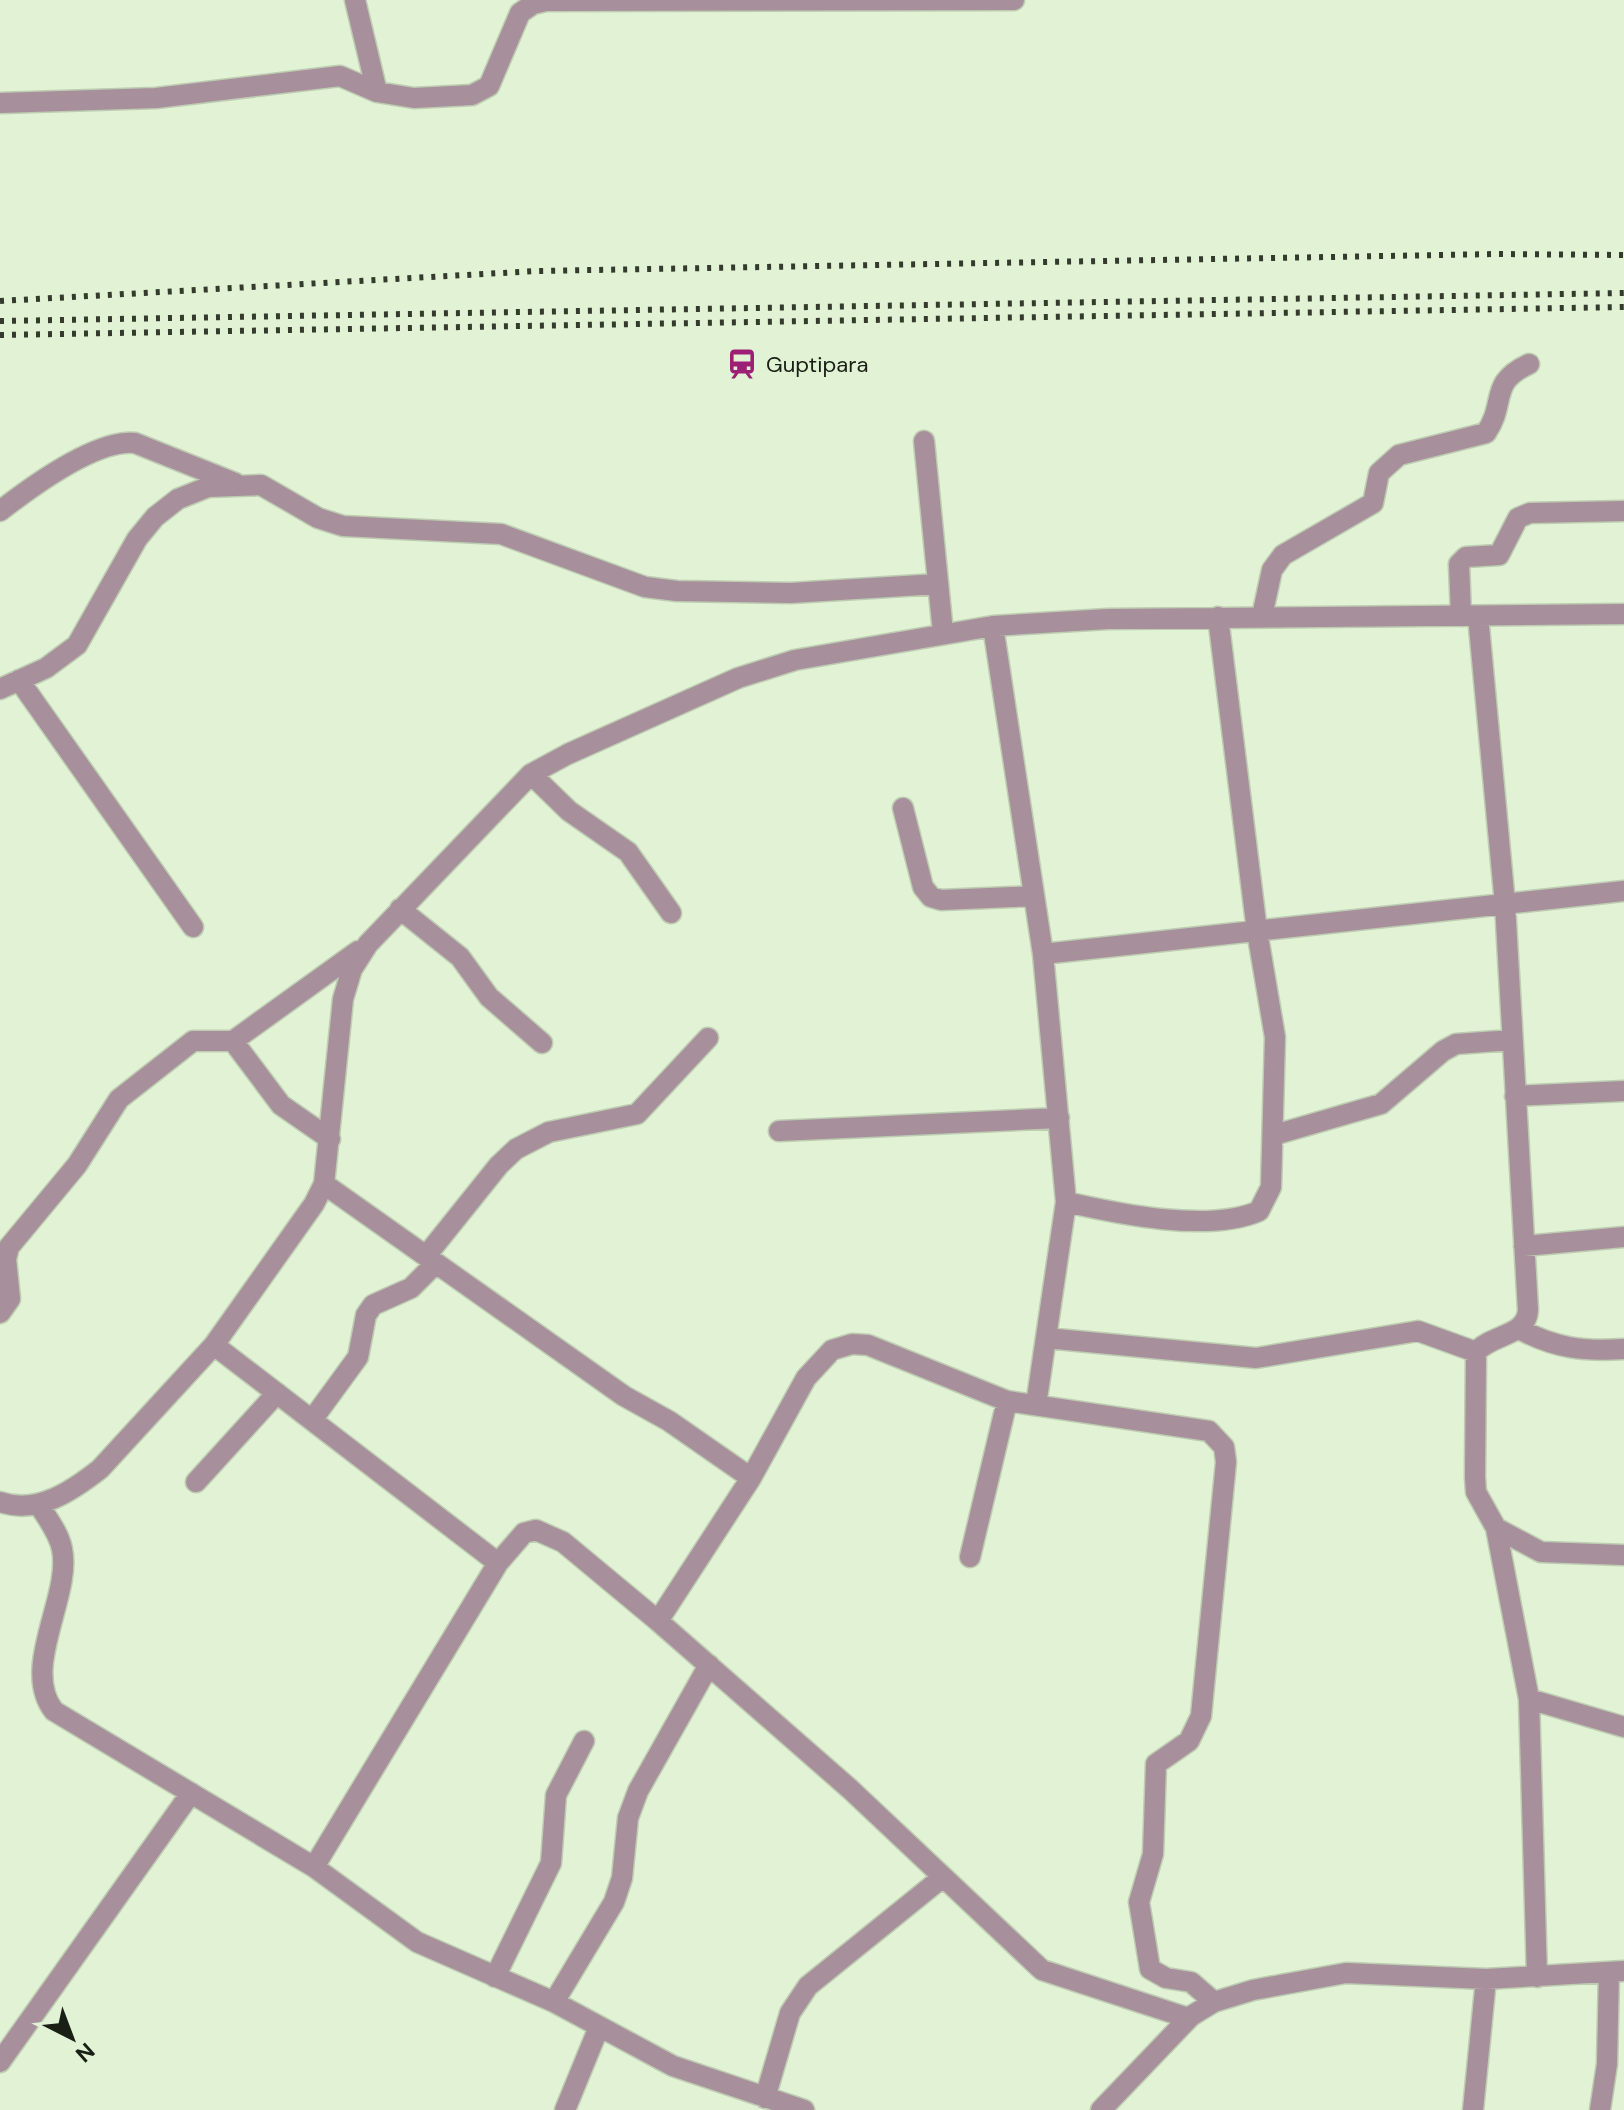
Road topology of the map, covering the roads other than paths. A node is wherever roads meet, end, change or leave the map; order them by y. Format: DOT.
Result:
graph roads {
  1 [pos="355,0"];
  2 [pos="510,0"];
  3 [pos="1014,0"];
  4 [pos="511,29"];
  5 [pos="377,92"];
  6 [pos="0,103"];
  7 [pos="1529,364"];
  8 [pos="924,441"];
  9 [pos="239,485"];
  10 [pos="0,511"];
  11 [pos="1624,511"];
  12 [pos="937,584"];
  13 [pos="1624,614"];
  14 [pos="1262,616"];
  15 [pos="1469,616"];
  16 [pos="1218,617"];
  17 [pos="993,626"];
  18 [pos="943,633"];
  19 [pos="9,684"];
  20 [pos="531,774"];
  21 [pos="903,808"];
  22 [pos="1624,891"];
  23 [pos="1033,896"];
  24 [pos="1505,904"];
  25 [pos="400,909"];
  26 [pos="671,913"];
  27 [pos="193,927"];
  28 [pos="1257,931"];
  29 [pos="368,944"];
  30 [pos="1043,954"];
  31 [pos="708,1038"];
  32 [pos="1512,1040"];
  33 [pos="233,1041"];
  34 [pos="542,1043"];
  35 [pos="1624,1091"];
  36 [pos="1515,1096"];
  37 [pos="1059,1118"];
  38 [pos="779,1131"];
  39 [pos="1274,1135"];
  40 [pos="330,1139"];
  41 [pos="324,1184"];
  42 [pos="1066,1202"];
  43 [pos="1624,1237"];
  44 [pos="1524,1246"];
  45 [pos="431,1259"];
  46 [pos="0,1313"];
  47 [pos="1519,1329"];
  48 [pos="1046,1338"];
  49 [pos="214,1345"];
  50 [pos="1624,1349"];
  51 [pos="1476,1352"];
  52 [pos="277,1393"];
  53 [pos="1007,1401"];
  54 [pos="1036,1405"];
  55 [pos="312,1420"];
  56 [pos="751,1478"];
  57 [pos="196,1482"];
  58 [pos="0,1502"];
  59 [pos="39,1505"];
  60 [pos="1496,1528"];
  61 [pos="1624,1555"];
  62 [pos="970,1557"];
  63 [pos="498,1563"];
  64 [pos="658,1621"];
  65 [pos="709,1665"];
  66 [pos="1529,1699"];
  67 [pos="1624,1727"];
  68 [pos="584,1741"];
  69 [pos="191,1793"];
  70 [pos="314,1867"];
  71 [pos="943,1877"];
  72 [pos="1617,1971"];
  73 [pos="495,1977"];
  74 [pos="1537,1977"];
  75 [pos="1486,1979"];
  76 [pos="554,2002"];
  77 [pos="1214,2002"];
  78 [pos="1188,2018"];
  79 [pos="599,2027"];
  80 [pos="0,2062"];
  81 [pos="765,2098"];
  82 [pos="1103,2109"];
  83 [pos="565,2110"];
  84 [pos="804,2110"];
  85 [pos="1473,2110"];
  86 [pos="1600,2110"];
  1 -- 5 [label="street"];
  2 -- 4 [label="street"];
  3 -- 4 [label="street"];
  4 -- 5 [label="street"];
  5 -- 6 [label="street"];
  7 -- 14 [label="street"];
  8 -- 12 [label="street"];
  9 -- 10 [label="street"];
  9 -- 12 [label="street"];
  9 -- 19 [label="street"];
  11 -- 15 [label="street"];
  12 -- 18 [label="street"];
  13 -- 15 [label="street"];
  14 -- 15 [label="street"];
  14 -- 16 [label="street"];
  15 -- 24 [label="street"];
  16 -- 17 [label="street"];
  16 -- 28 [label="street"];
  17 -- 18 [label="street"];
  17 -- 23 [label="street"];
  18 -- 20 [label="street"];
  19 -- 27 [label="street"];
  20 -- 25 [label="street"];
  20 -- 26 [label="street"];
  21 -- 23 [label="street"];
  22 -- 24 [label="street"];
  23 -- 30 [label="street"];
  24 -- 28 [label="street"];
  24 -- 32 [label="street"];
  25 -- 29 [label="street"];
  25 -- 34 [label="street"];
  28 -- 30 [label="street"];
  28 -- 39 [label="street"];
  29 -- 33 [label="street"];
  29 -- 40 [label="street"];
  30 -- 37 [label="street"];
  31 -- 45 [label="street"];
  32 -- 36 [label="street"];
  32 -- 39 [label="street"];
  33 -- 40 [label="street"];
  33 -- 46 [label="street"];
  35 -- 36 [label="street"];
  36 -- 44 [label="street"];
  37 -- 38 [label="street"];
  37 -- 42 [label="street"];
  39 -- 42 [label="street"];
  40 -- 41 [label="street"];
  41 -- 45 [label="street"];
  41 -- 49 [label="street"];
  42 -- 48 [label="street"];
  43 -- 44 [label="street"];
  44 -- 47 [label="street"];
  45 -- 55 [label="street"];
  45 -- 56 [label="street"];
  47 -- 50 [label="street"];
  47 -- 51 [label="street"];
  48 -- 51 [label="street"];
  48 -- 54 [label="street"];
  49 -- 52 [label="street"];
  49 -- 59 [label="street"];
  51 -- 60 [label="street"];
  52 -- 55 [label="street"];
  52 -- 57 [label="street"];
  53 -- 54 [label="street"];
  53 -- 56 [label="street"];
  53 -- 62 [label="street"];
  54 -- 77 [label="street"];
  55 -- 63 [label="street"];
  56 -- 64 [label="street"];
  58 -- 59 [label="street"];
  59 -- 69 [label="street"];
  60 -- 61 [label="street"];
  60 -- 66 [label="street"];
  63 -- 64 [label="street"];
  63 -- 70 [label="street"];
  64 -- 65 [label="street"];
  65 -- 71 [label="street"];
  65 -- 76 [label="street"];
  66 -- 67 [label="street"];
  66 -- 74 [label="street"];
  68 -- 73 [label="street"];
  69 -- 70 [label="street"];
  69 -- 80 [label="street"];
  70 -- 73 [label="street"];
  71 -- 78 [label="street"];
  71 -- 81 [label="street"];
  72 -- 74 [label="street"];
  72 -- 86 [label="street"];
  73 -- 76 [label="street"];
  74 -- 75 [label="street"];
  75 -- 77 [label="street"];
  75 -- 85 [label="street"];
  76 -- 79 [label="street"];
  77 -- 78 [label="street"];
  78 -- 82 [label="street"];
  79 -- 81 [label="street"];
  79 -- 83 [label="street"];
  81 -- 84 [label="street"];
}
